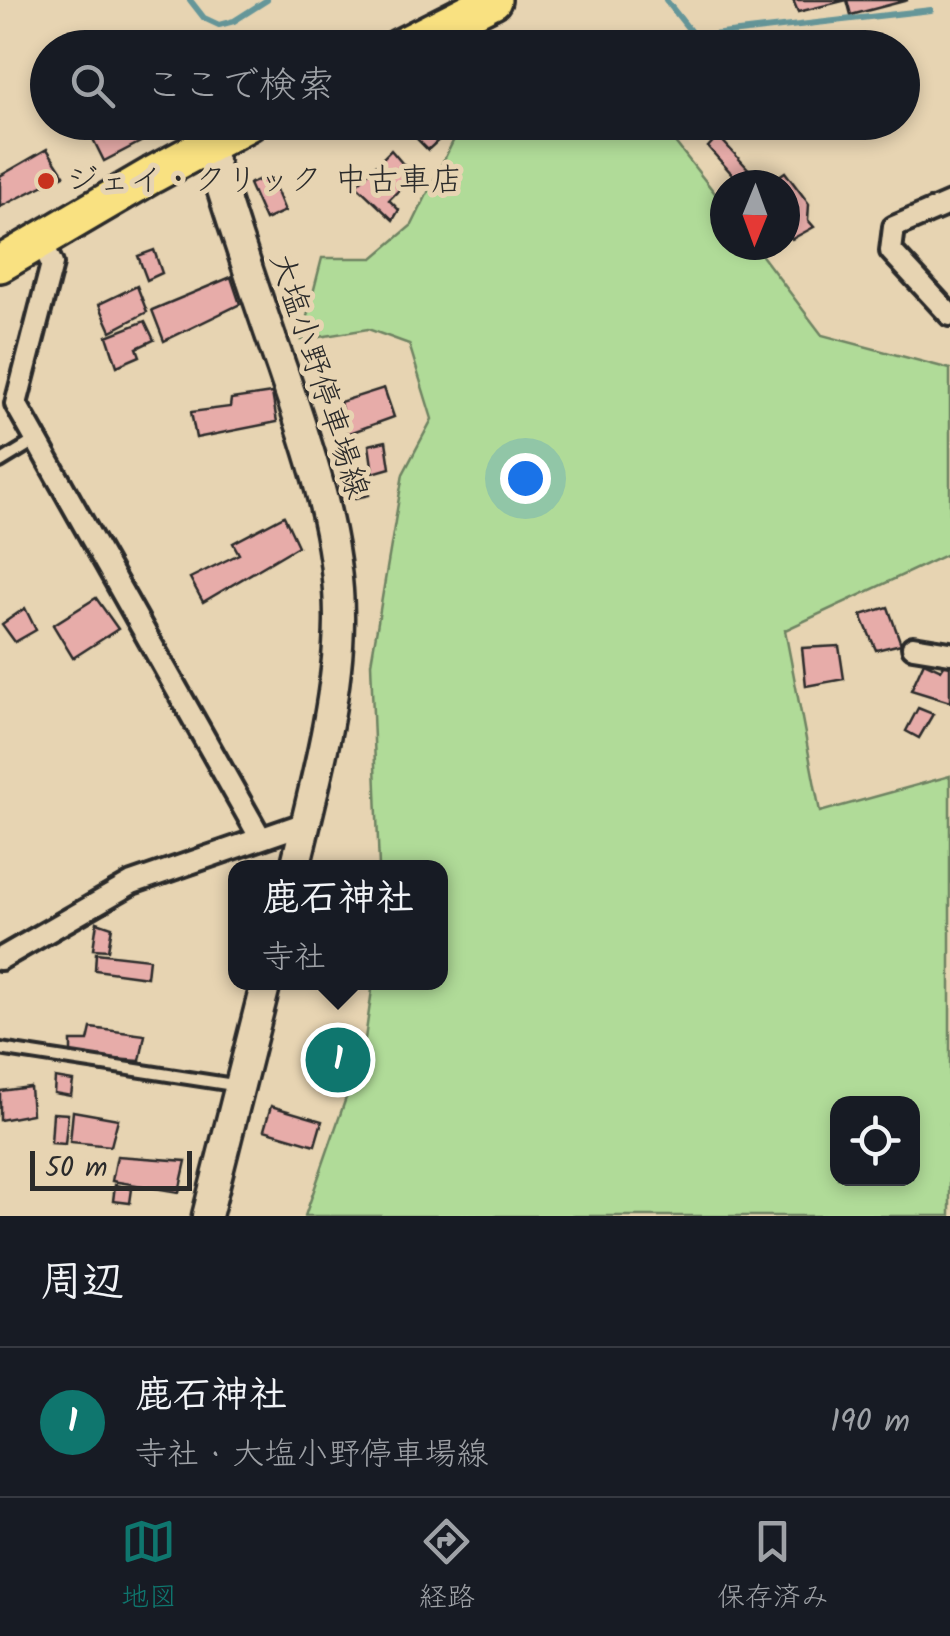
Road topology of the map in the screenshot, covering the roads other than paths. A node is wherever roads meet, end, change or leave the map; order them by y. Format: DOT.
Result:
graph roads {
  1 [pos="493,0"];
  2 [pos="434,30"];
  3 [pos="217,140"];
  4 [pos="208,145"];
  5 [pos="950,203"];
  6 [pos="41,240"];
  7 [pos="0,264"];
  8 [pos="950,315"];
  9 [pos="36,440"];
  10 [pos="0,462"];
  11 [pos="913,647"];
  12 [pos="950,653"];
  13 [pos="306,823"];
  14 [pos="260,836"];
  15 [pos="296,860"];
  16 [pos="0,958"];
  17 [pos="264,990"];
  18 [pos="0,1049"];
  19 [pos="240,1086"];
  20 [pos="207,1216"];
  1 -- 2 [label="highway"];
  3 -- 4 [label="highway"];
  4 -- 6 [label="highway"];
  4 -- 13 [label="main road, 大塩小野停車場線"];
  5 -- 8 [label="street"];
  6 -- 7 [label="highway"];
  6 -- 9 [label="street"];
  9 -- 10 [label="lane"];
  9 -- 14 [label="street"];
  11 -- 12 [label="street"];
  13 -- 14 [label="street"];
  13 -- 15 [label="main road, 大塩小野停車場線"];
  14 -- 16 [label="street"];
  17 -- 19 [label="main road"];
  18 -- 19 [label="lane"];
  19 -- 20 [label="main road"];
}
